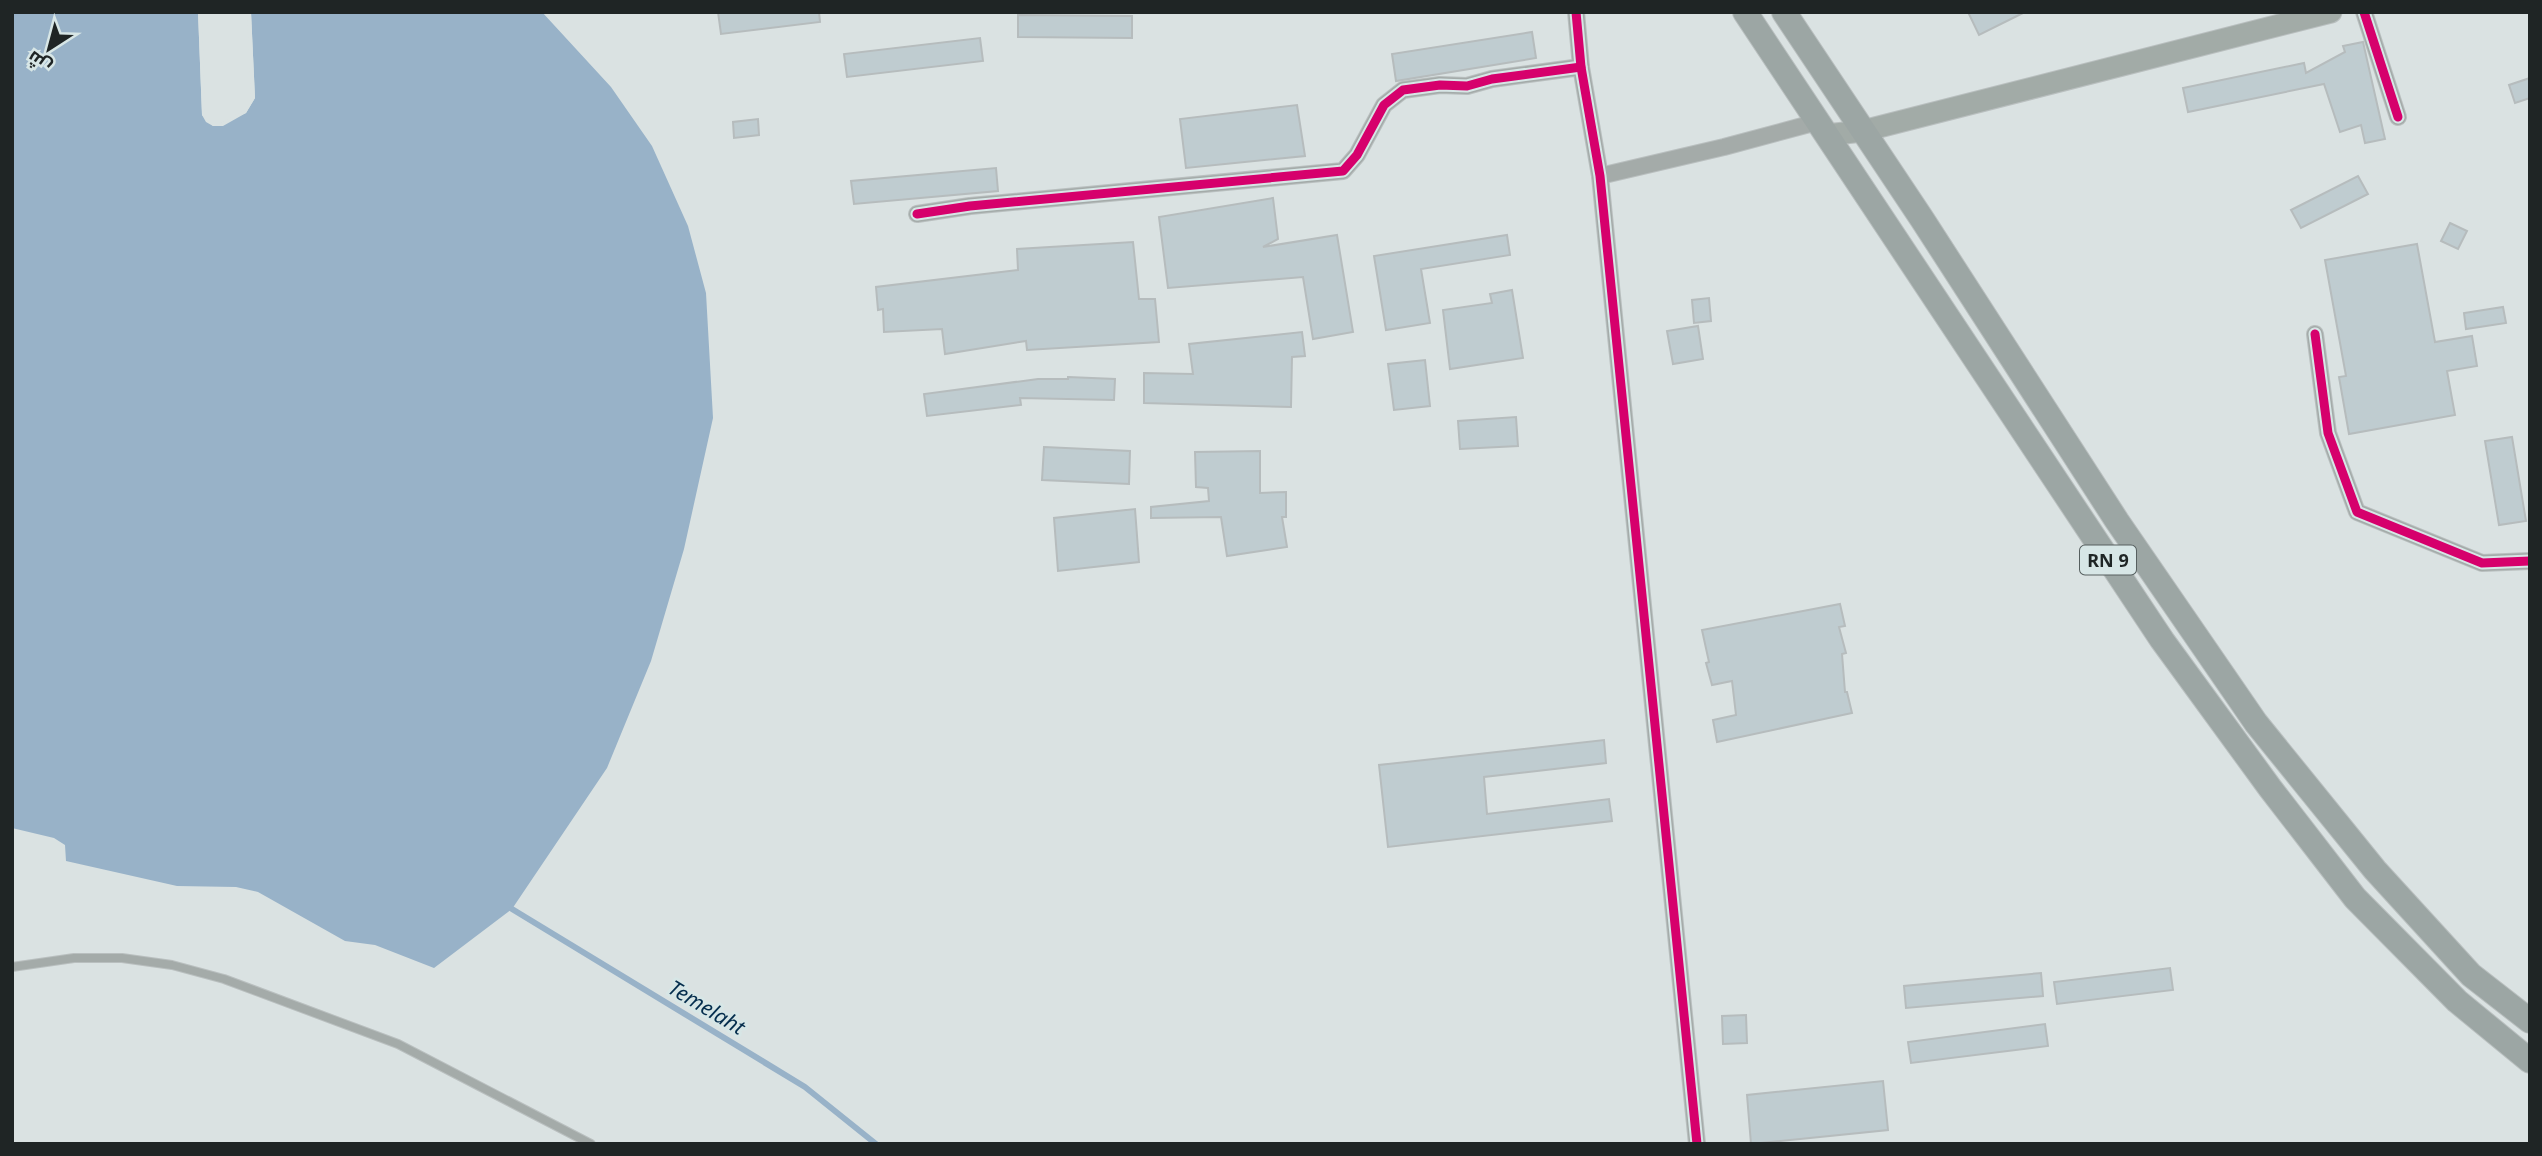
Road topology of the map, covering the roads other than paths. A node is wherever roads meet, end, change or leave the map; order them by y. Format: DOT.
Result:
graph roads {
  1 [pos="1576,12"];
  2 [pos="1745,12"];
  3 [pos="1784,12"];
  4 [pos="2331,12"];
  5 [pos="2364,12"];
  6 [pos="1581,67"];
  7 [pos="2398,117"];
  8 [pos="1821,128"];
  9 [pos="1863,131"];
  10 [pos="1600,176"];
  11 [pos="917,214"];
  12 [pos="2315,334"];
  13 [pos="2530,561"];
  14 [pos="12,967"];
  15 [pos="2530,1021"];
  16 [pos="2530,1061"];
  17 [pos="591,1144"];
  18 [pos="1697,1144"];
  1 -- 6 [label="street"];
  2 -- 8 [label="highway, RN 9"];
  3 -- 9 [label="highway, RN 9"];
  4 -- 9 [label="main road"];
  5 -- 7 [label="street"];
  6 -- 10 [label="street"];
  6 -- 11 [label="street"];
  8 -- 9 [label="main road"];
  8 -- 10 [label="street"];
  8 -- 16 [label="highway, RN 9"];
  9 -- 15 [label="highway, RN 9"];
  10 -- 18 [label="street"];
  12 -- 13 [label="street"];
  14 -- 17 [label="lane"];
}
